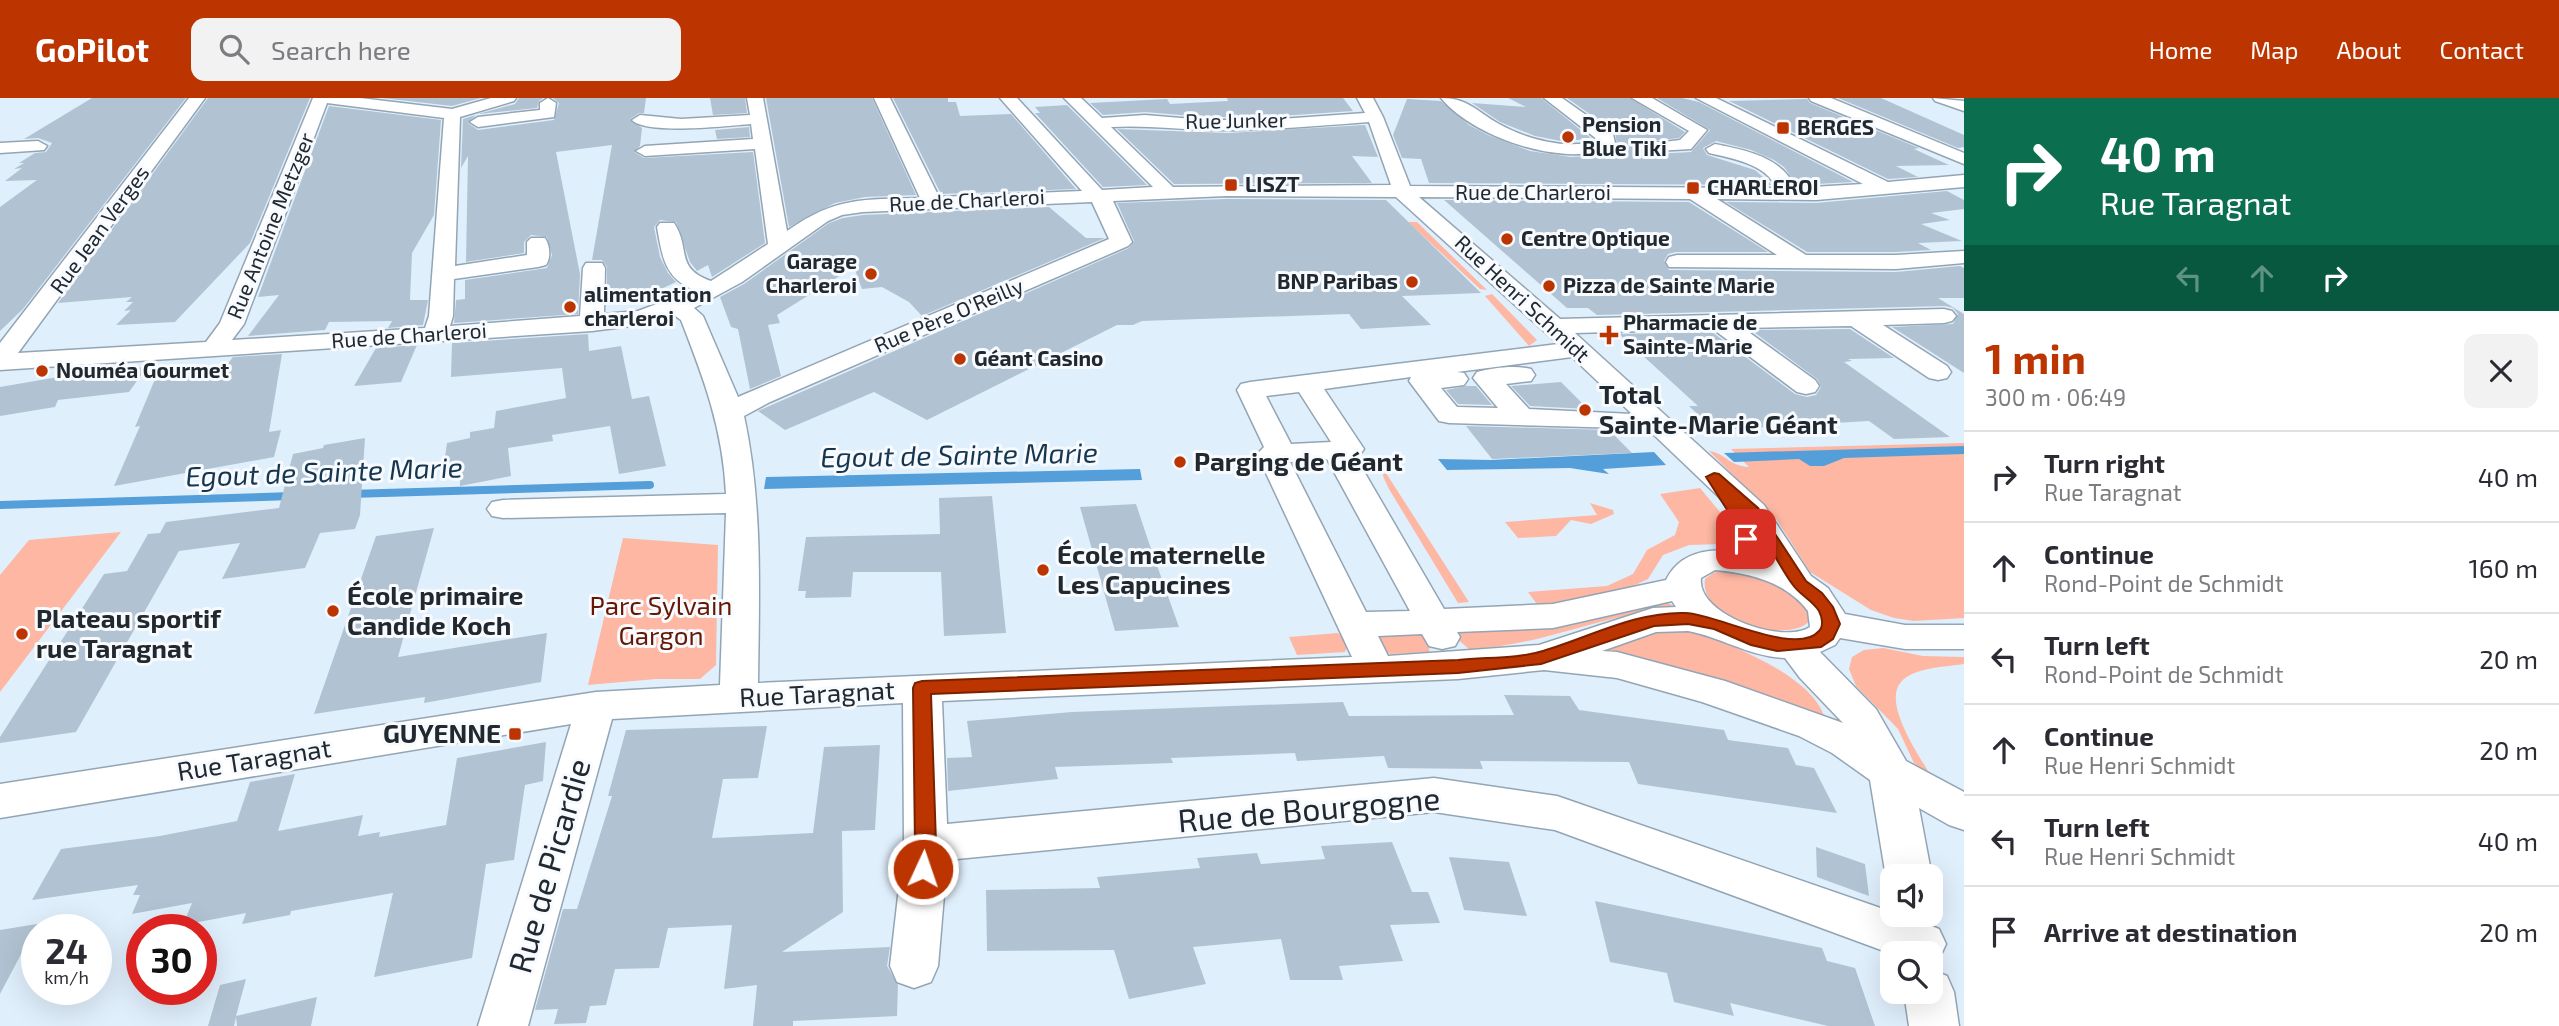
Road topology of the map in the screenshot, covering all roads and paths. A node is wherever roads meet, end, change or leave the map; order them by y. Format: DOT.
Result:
graph roads {
  1 [pos="197,98"];
  2 [pos="321,98"];
  3 [pos="508,98"];
  4 [pos="882,98"];
  5 [pos="1008,98"];
  6 [pos="1072,98"];
  7 [pos="1365,98"];
  8 [pos="1449,98"];
  9 [pos="1552,98"];
  10 [pos="1640,98"];
  11 [pos="1704,98"];
  12 [pos="1817,98"];
  13 [pos="1941,98"];
  14 [pos="751,99"];
  15 [pos="548,103"];
  16 [pos="1964,106"];
  17 [pos="1237,108"];
  18 [pos="1375,117"];
  19 [pos="759,119"];
  20 [pos="451,120"];
  21 [pos="640,120"];
  22 [pos="1295,120"];
  23 [pos="1098,123"];
  24 [pos="764,143"];
  25 [pos="38,146"];
  26 [pos="1662,147"];
  27 [pos="0,148"];
  28 [pos="1714,149"];
  29 [pos="645,151"];
  30 [pos="1964,159"];
  31 [pos="1964,181"];
  32 [pos="1889,189"];
  33 [pos="1167,191"];
  34 [pos="1403,192"];
  35 [pos="1696,194"];
  36 [pos="1788,194"];
  37 [pos="1097,195"];
  38 [pos="932,202"];
  39 [pos="667,226"];
  40 [pos="538,242"];
  41 [pos="779,245"];
  42 [pos="1964,257"];
  43 [pos="1800,261"];
  44 [pos="1677,262"];
  45 [pos="594,268"];
  46 [pos="443,274"];
  47 [pos="713,289"];
  48 [pos="679,308"];
  49 [pos="1944,316"];
  50 [pos="1856,318"];
  51 [pos="1717,321"];
  52 [pos="592,324"];
  53 [pos="1552,326"];
  54 [pos="435,335"];
  55 [pos="213,349"];
  56 [pos="1582,354"];
  57 [pos="0,360"];
  58 [pos="1938,372"];
  59 [pos="1486,378"];
  60 [pos="1306,382"];
  61 [pos="1806,386"];
  62 [pos="729,413"];
  63 [pos="1521,417"];
  64 [pos="1670,433"];
  65 [pos="1337,450"];
  66 [pos="1277,453"];
  67 [pos="1714,477"];
  68 [pos="741,499"];
  69 [pos="503,509"];
  70 [pos="1690,575"];
  71 [pos="1800,584"];
  72 [pos="1433,620"];
  73 [pos="1718,624"];
  74 [pos="1831,624"];
  75 [pos="1354,625"];
  76 [pos="1964,637"];
  77 [pos="1796,646"];
  78 [pos="1541,658"];
  79 [pos="1458,666"];
  80 [pos="1376,669"];
  81 [pos="922,688"];
  82 [pos="739,698"];
  83 [pos="596,706"];
  84 [pos="1889,771"];
  85 [pos="0,801"];
  86 [pos="1964,813"];
  87 [pos="926,844"];
  88 [pos="1907,864"];
  89 [pos="1920,938"];
  90 [pos="915,967"];
  91 [pos="1931,1004"];
  92 [pos="503,1026"];
  93 [pos="1934,1026"];
  1 -- 57 [label="street, Rue Jean Verges"];
  2 -- 20 [label="street"];
  2 -- 55 [label="street, Rue Antoine Metzger"];
  3 -- 20 [label="street"];
  4 -- 38 [label="street"];
  5 -- 37 [label="street"];
  6 -- 23 [label="street"];
  7 -- 18 [label="street, Rue Henri Schmidt"];
  8 -- 9 [label="street"];
  10 -- 26 [label="street"];
  11 -- 32 [label="street"];
  12 -- 30 [label="street"];
  13 -- 16 [label="street"];
  14 -- 19 [label="street"];
  15 -- 20 [label="street"];
  17 -- 22 [label="street"];
  18 -- 22 [label="street, Rue Junker"];
  18 -- 34 [label="street, Rue Henri Schmidt"];
  19 -- 21 [label="street"];
  19 -- 24 [label="street"];
  20 -- 46 [label="street"];
  22 -- 23 [label="street, Rue Junker"];
  23 -- 33 [label="street"];
  24 -- 29 [label="street"];
  24 -- 41 [label="street"];
  25 -- 27 [label="street"];
  28 -- 36 [label="street"];
  31 -- 32 [label="street, Rue de Charleroi"];
  32 -- 36 [label="street, Rue de Charleroi"];
  33 -- 34 [label="street, Rue de Charleroi"];
  33 -- 37 [label="street, Rue de Charleroi"];
  34 -- 35 [label="street, Rue de Charleroi"];
  34 -- 53 [label="street, Rue Henri Schmidt"];
  35 -- 36 [label="street, Rue de Charleroi"];
  35 -- 43 [label="street"];
  37 -- 38 [label="street, Rue de Charleroi"];
  37 -- 62 [label="street, Rue Père O'Reilly"];
  38 -- 41 [label="street, Rue de Charleroi"];
  39 -- 47 [label="street"];
  40 -- 46 [label="street"];
  41 -- 47 [label="street, Rue de Charleroi"];
  42 -- 43 [label="street"];
  43 -- 44 [label="street"];
  45 -- 52 [label="street"];
  46 -- 54 [label="street"];
  47 -- 48 [label="street, Rue de Charleroi"];
  48 -- 52 [label="street, Rue de Charleroi"];
  48 -- 62 [label="street"];
  49 -- 50 [label="street"];
  50 -- 51 [label="street"];
  50 -- 58 [label="street"];
  51 -- 53 [label="street"];
  51 -- 61 [label="street"];
  52 -- 54 [label="street, Rue de Charleroi"];
  53 -- 56 [label="street, Rue Henri Schmidt"];
  54 -- 55 [label="street, Rue de Charleroi"];
  55 -- 57 [label="street, Rue de Charleroi"];
  56 -- 59 [label="street"];
  56 -- 60 [label="street"];
  56 -- 64 [label="street, Rue Henri Schmidt"];
  59 -- 63 [label="street"];
  59 -- 63 [label="street"];
  60 -- 65 [label="street"];
  60 -- 66 [label="street"];
  62 -- 68 [label="street"];
  63 -- 64 [label="street"];
  64 -- 67 [label="street, Rue Henri Schmidt"];
  65 -- 66 [label="street"];
  65 -- 72 [label="street"];
  66 -- 75 [label="street"];
  67 -- 70 [label="street, Rue Henri Schmidt"];
  67 -- 71 [label="street, Rue Henri Schmidt"];
  68 -- 69 [label="street"];
  68 -- 82 [label="street"];
  70 -- 71 [label="street"];
  70 -- 72 [label="street"];
  70 -- 73 [label="street"];
  71 -- 74 [label="street"];
  72 -- 75 [label="street"];
  72 -- 79 [label="street"];
  73 -- 77 [label="street"];
  73 -- 78 [label="street, Rue Taragnat"];
  74 -- 76 [label="street"];
  74 -- 77 [label="street"];
  75 -- 80 [label="street"];
  77 -- 84 [label="street"];
  78 -- 79 [label="street, Rue Taragnat"];
  78 -- 84 [label="street"];
  79 -- 80 [label="street, Rue Taragnat"];
  80 -- 81 [label="street, Rue Taragnat"];
  81 -- 82 [label="street, Rue Taragnat"];
  81 -- 87 [label="street"];
  82 -- 83 [label="street, Rue Taragnat"];
  83 -- 85 [label="street, Rue Taragnat"];
  83 -- 92 [label="street, Rue de Picardie"];
  84 -- 86 [label="street"];
  84 -- 88 [label="street"];
  87 -- 89 [label="street, Rue de Bourgogne"];
  87 -- 90 [label="street"];
  91 -- 93 [label="street"];
}
